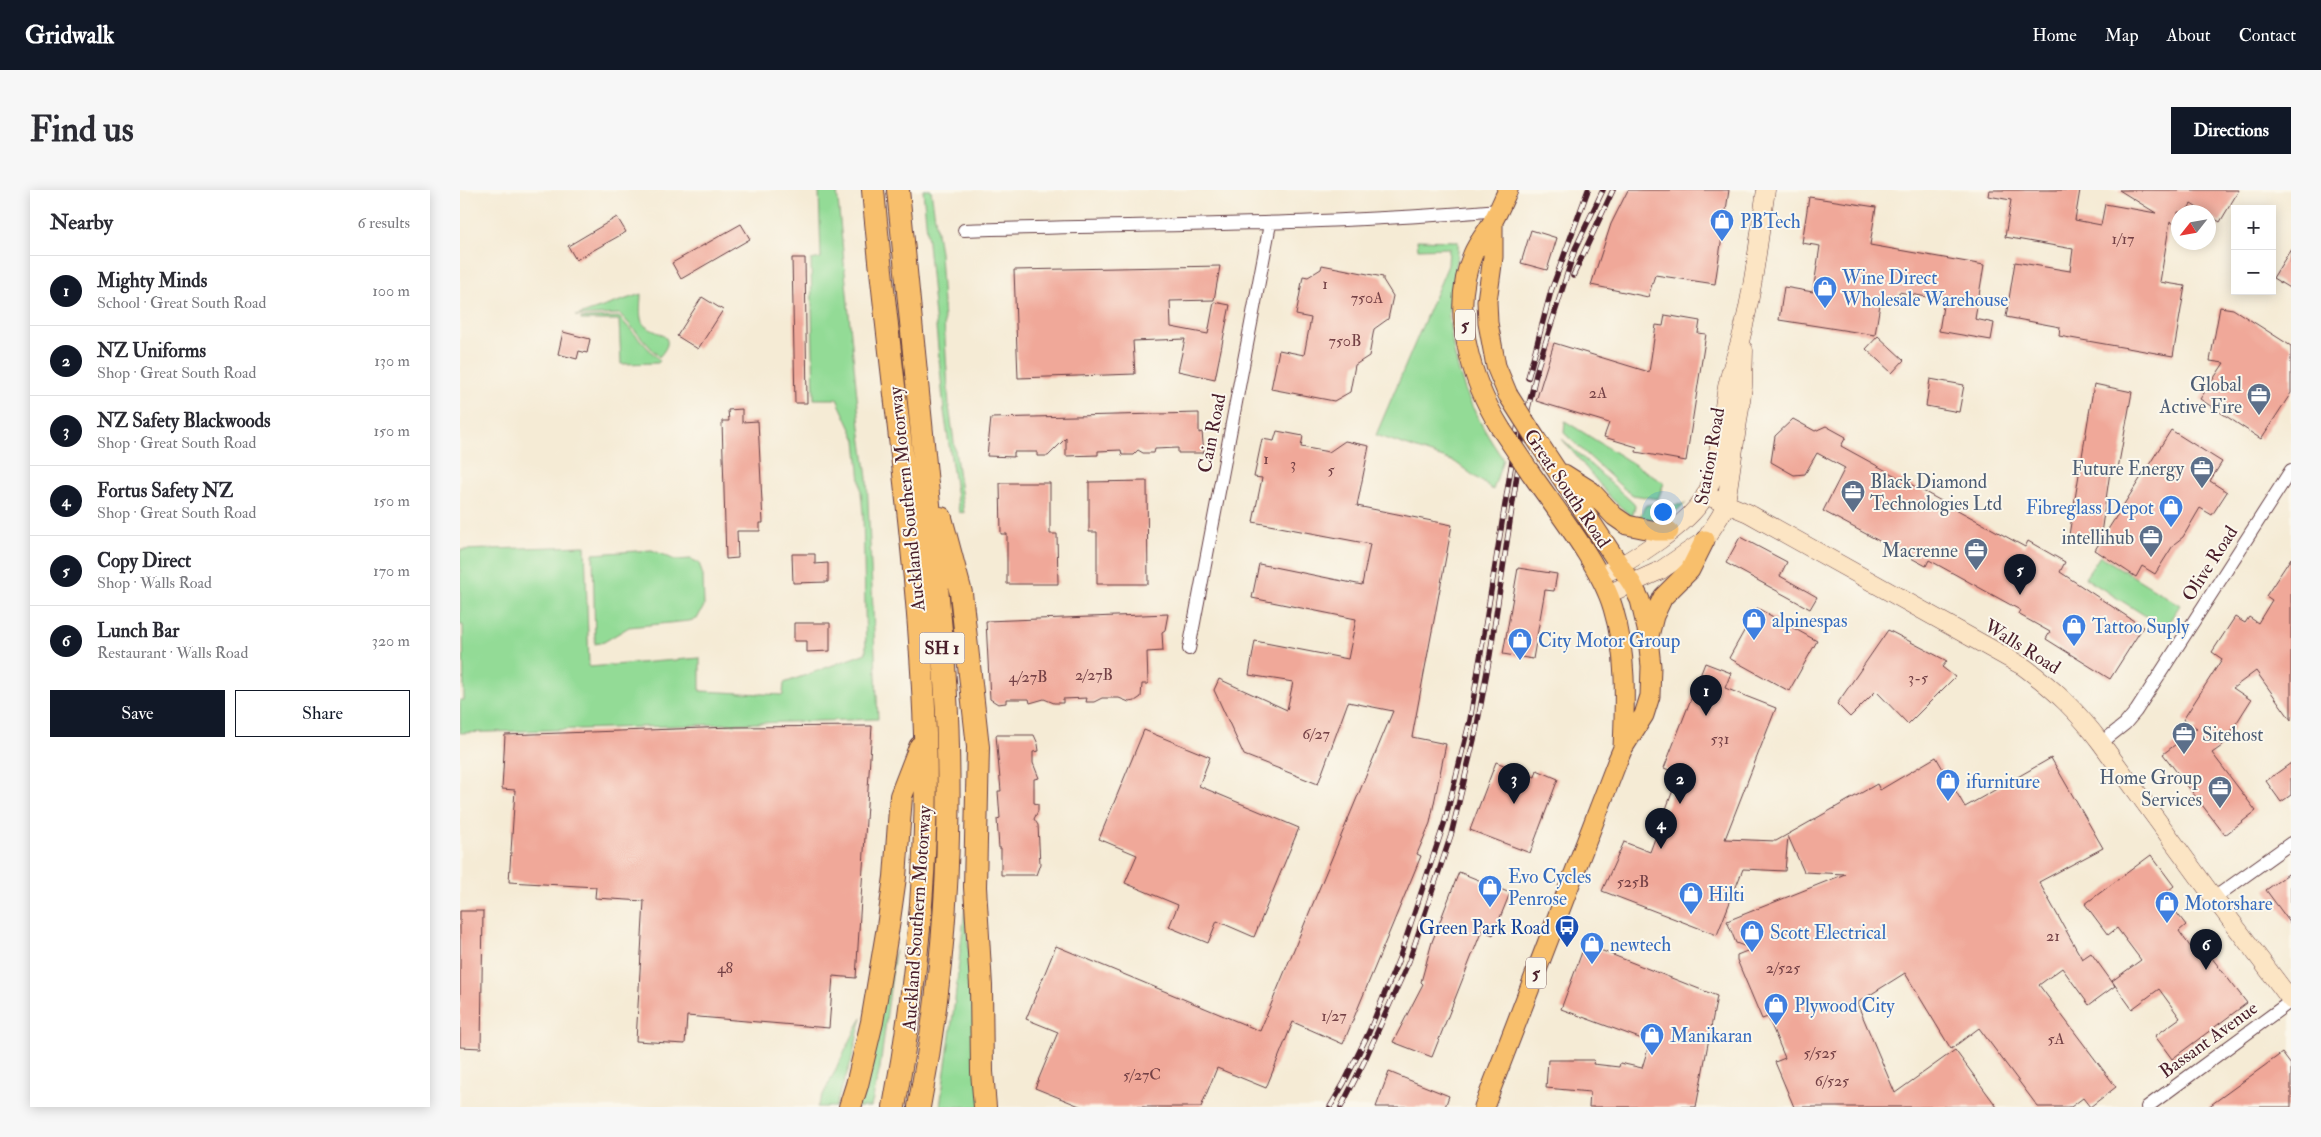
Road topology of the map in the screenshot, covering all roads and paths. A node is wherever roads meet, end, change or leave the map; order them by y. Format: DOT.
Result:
graph roads {
  1 [pos="873,190"];
  2 [pos="898,190"];
  3 [pos="1508,190"];
  4 [pos="1766,190"];
  5 [pos="1496,216"];
  6 [pos="1270,224"];
  7 [pos="964,230"];
  8 [pos="1744,324"];
  9 [pos="924,452"];
  10 [pos="1557,469"];
  11 [pos="2291,470"];
  12 [pos="1706,495"];
  13 [pos="1726,503"];
  14 [pos="1669,531"];
  15 [pos="1705,540"];
  16 [pos="1621,567"];
  17 [pos="1599,576"];
  18 [pos="1632,584"];
  19 [pos="1608,594"];
  20 [pos="1649,637"];
  21 [pos="1189,649"];
  22 [pos="925,734"];
  23 [pos="2101,743"];
  24 [pos="1623,748"];
  25 [pos="2291,843"];
  26 [pos="2214,898"];
  27 [pos="981,986"];
  28 [pos="2291,1001"];
  29 [pos="850,1107"];
  30 [pos="894,1107"];
  31 [pos="919,1107"];
  32 [pos="985,1107"];
  33 [pos="998,1107"];
  34 [pos="1484,1107"];
  35 [pos="2147,1107"];
  1 -- 22 [label="highway, Auckland Southern Motorway / SH 1"];
  2 -- 9 [label="highway, Auckland Southern Motorway / SH 1"];
  3 -- 5 [label="main road, Great South Road / 5"];
  4 -- 8 [label="main road, Station Road"];
  5 -- 6 [label="street"];
  5 -- 10 [label="main road, Great South Road / 5, bridge"];
  5 -- 17 [label="main road, Great South Road / 5, bridge"];
  6 -- 7 [label="street"];
  6 -- 21 [label="street, Cain Road"];
  8 -- 12 [label="main road, Station Road"];
  8 -- 13 [label="main road, Station Road"];
  9 -- 27 [label="highway"];
  9 -- 31 [label="highway, Auckland Southern Motorway / SH 1"];
  10 -- 14 [label="main road"];
  10 -- 16 [label="main road, Great South Road / 5"];
  11 -- 23 [label="street, Olive Road"];
  12 -- 13 [label="main road, Walls Road"];
  12 -- 14 [label="main road, Station Road"];
  13 -- 15 [label="main road, Station Road"];
  13 -- 23 [label="main road, Walls Road"];
  14 -- 16 [label="main road, Station Road"];
  15 -- 18 [label="main road, Station Road"];
  15 -- 20 [label="main road"];
  16 -- 17 [label="main road, Station Road"];
  16 -- 18 [label="main road, Great South Road / 5"];
  17 -- 19 [label="main road, Great South Road / 5"];
  18 -- 19 [label="main road, Station Road"];
  18 -- 20 [label="main road, Great South Road / 5"];
  19 -- 24 [label="main road, Great South Road / 5"];
  20 -- 24 [label="main road, Great South Road / 5"];
  22 -- 29 [label="highway"];
  22 -- 30 [label="highway, Auckland Southern Motorway / SH 1"];
  23 -- 26 [label="main road, Walls Road"];
  24 -- 34 [label="main road, Great South Road / 5"];
  25 -- 26 [label="street"];
  26 -- 28 [label="main road, Walls Road"];
  27 -- 32 [label="highway"];
  27 -- 33 [label="highway"];
  28 -- 35 [label="street, Bassant Avenue"];
}
